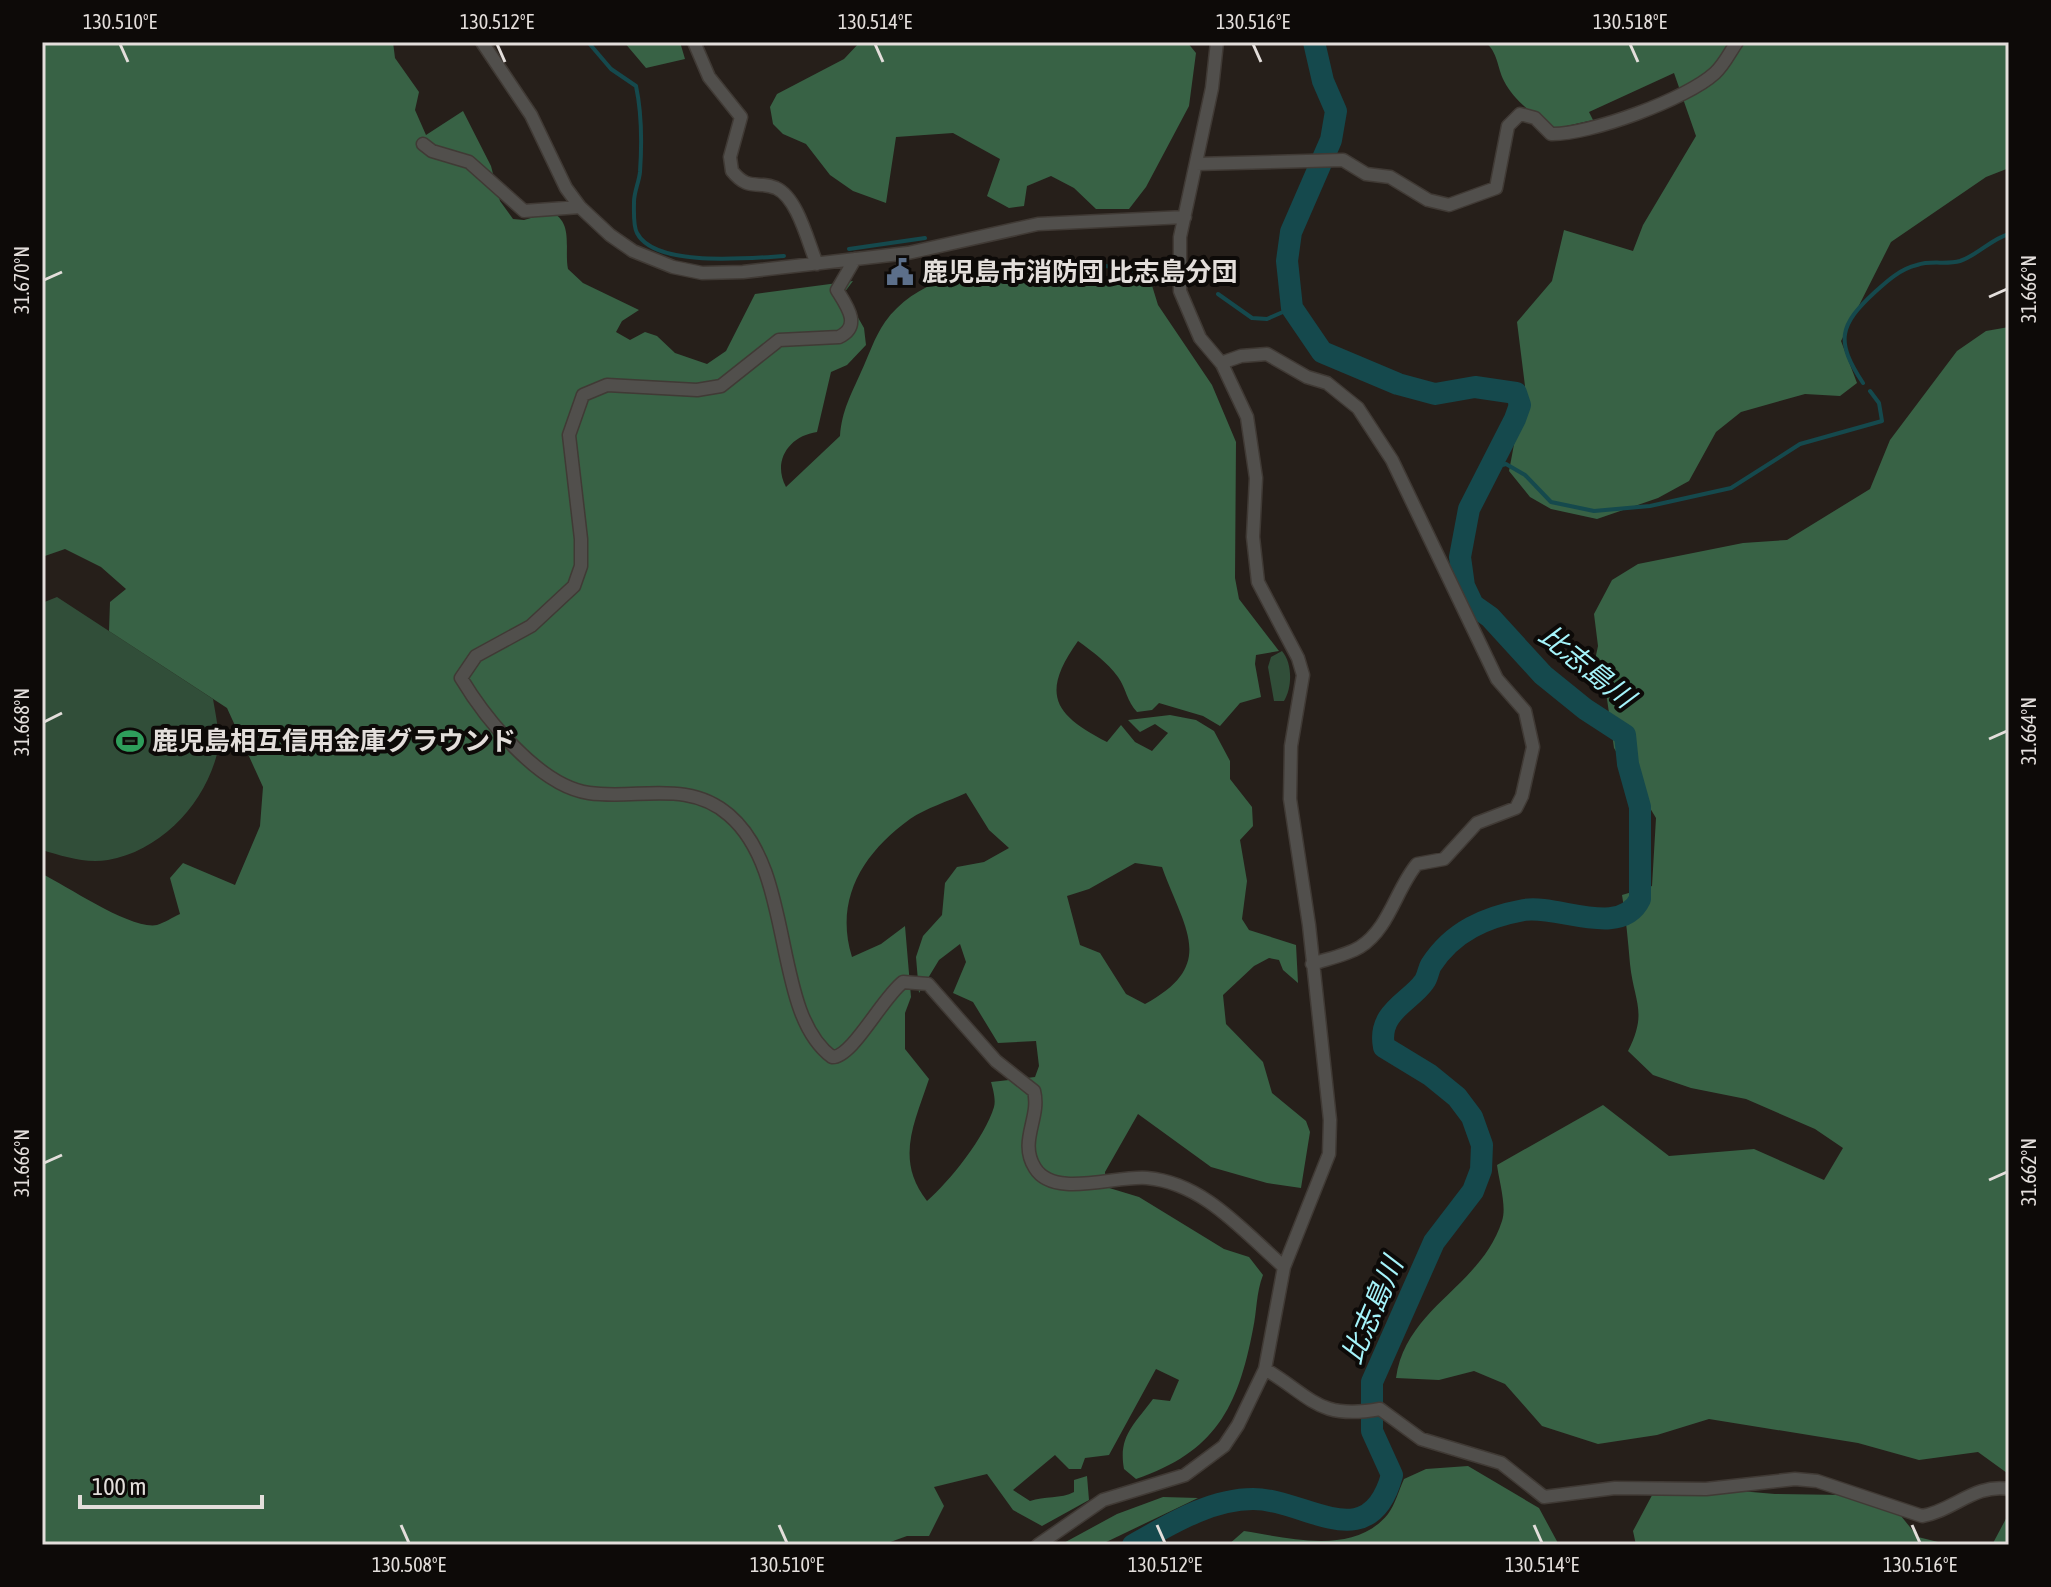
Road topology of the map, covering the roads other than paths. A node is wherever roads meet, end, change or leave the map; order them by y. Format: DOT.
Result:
graph roads {
  1 [pos="482,42"];
  2 [pos="694,42"];
  3 [pos="1217,42"];
  4 [pos="1737,42"];
  5 [pos="423,144"];
  6 [pos="1196,164"];
  7 [pos="580,207"];
  8 [pos="1185,217"];
  9 [pos="855,259"];
  10 [pos="817,264"];
  11 [pos="1221,363"];
  12 [pos="1312,964"];
  13 [pos="1284,1267"];
  14 [pos="1265,1369"];
  15 [pos="2009,1489"];
  16 [pos="1038,1545"];
  1 -- 7 [label="street"];
  2 -- 10 [label="street"];
  3 -- 6 [label="street"];
  4 -- 6 [label="street"];
  5 -- 7 [label="street"];
  6 -- 8 [label="street"];
  7 -- 10 [label="street"];
  8 -- 9 [label="street"];
  8 -- 11 [label="street"];
  9 -- 10 [label="street"];
  9 -- 13 [label="street"];
  11 -- 12 [label="street"];
  11 -- 12 [label="street"];
  12 -- 13 [label="street"];
  13 -- 14 [label="street"];
  14 -- 15 [label="street"];
  14 -- 16 [label="street"];
}
